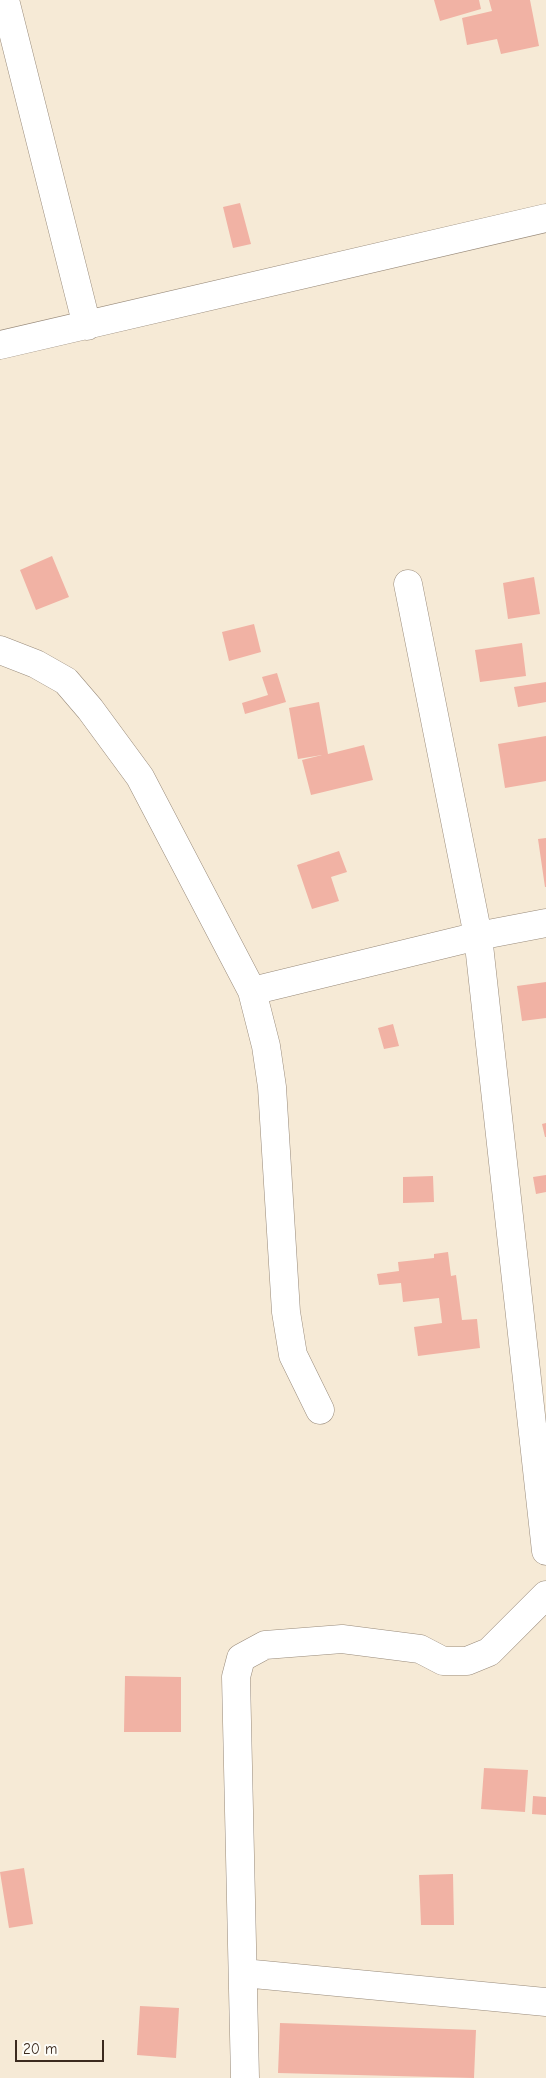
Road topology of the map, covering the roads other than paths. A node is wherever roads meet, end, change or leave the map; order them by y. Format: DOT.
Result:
graph roads {
  1 [pos="5,0"];
  2 [pos="546,218"];
  3 [pos="87,326"];
  4 [pos="0,345"];
  5 [pos="408,584"];
  6 [pos="0,650"];
  7 [pos="546,923"];
  8 [pos="478,936"];
  9 [pos="252,991"];
  10 [pos="320,1410"];
  11 [pos="546,1551"];
  12 [pos="546,1594"];
  13 [pos="243,1973"];
  14 [pos="546,2002"];
  15 [pos="245,2078"];
  1 -- 3 [label="street"];
  2 -- 3 [label="street"];
  3 -- 4 [label="street"];
  5 -- 8 [label="street"];
  6 -- 9 [label="street"];
  7 -- 8 [label="street"];
  8 -- 9 [label="street"];
  8 -- 11 [label="street"];
  9 -- 10 [label="street"];
  12 -- 13 [label="street"];
  13 -- 14 [label="street"];
  13 -- 15 [label="street"];
}
